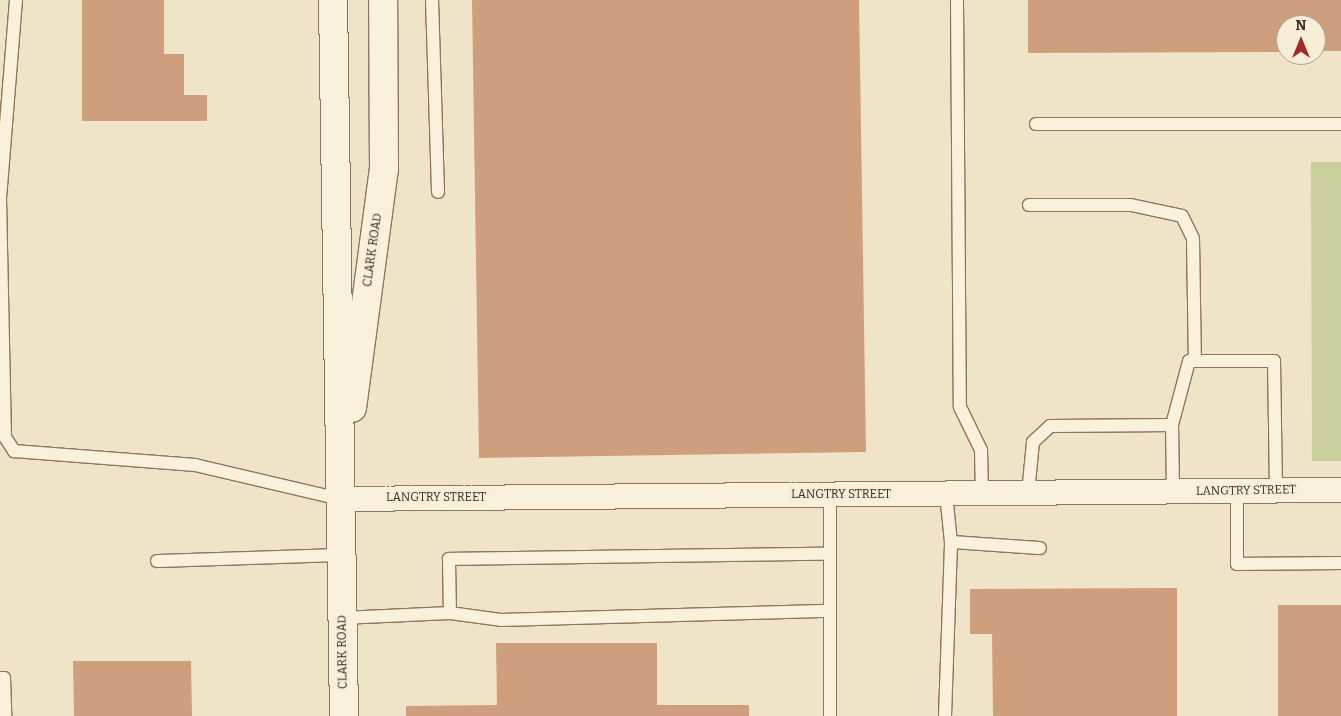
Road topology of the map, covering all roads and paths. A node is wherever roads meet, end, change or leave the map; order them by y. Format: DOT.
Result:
graph roads {
  1 [pos="16,0"];
  2 [pos="333,0"];
  3 [pos="383,0"];
  4 [pos="432,0"];
  5 [pos="957,0"];
  6 [pos="1036,124"];
  7 [pos="1341,124"];
  8 [pos="438,192"];
  9 [pos="1029,206"];
  10 [pos="1194,361"];
  11 [pos="1172,425"];
  12 [pos="1341,490"];
  13 [pos="1237,491"];
  14 [pos="1276,491"];
  15 [pos="1173,492"];
  16 [pos="982,493"];
  17 [pos="1028,493"];
  18 [pos="946,494"];
  19 [pos="830,495"];
  20 [pos="340,499"];
  21 [pos="951,542"];
  22 [pos="1040,548"];
  23 [pos="341,554"];
  24 [pos="830,554"];
  25 [pos="157,561"];
  26 [pos="1341,563"];
  27 [pos="830,611"];
  28 [pos="450,613"];
  29 [pos="342,618"];
  30 [pos="0,678"];
  31 [pos="5,716"];
  32 [pos="344,716"];
  33 [pos="830,716"];
  34 [pos="945,716"];
  1 -- 20 [label="lane"];
  2 -- 20 [label="street, CLARK ROAD"];
  3 -- 20 [label="street, CLARK ROAD"];
  4 -- 8 [label="lane"];
  5 -- 16 [label="lane"];
  6 -- 7 [label="lane"];
  9 -- 10 [label="lane"];
  10 -- 11 [label="lane"];
  10 -- 14 [label="lane"];
  11 -- 15 [label="lane"];
  11 -- 17 [label="lane"];
  12 -- 14 [label="street, LANGTRY STREET"];
  13 -- 14 [label="street, LANGTRY STREET"];
  13 -- 15 [label="street, LANGTRY STREET"];
  13 -- 26 [label="lane"];
  15 -- 17 [label="street, LANGTRY STREET"];
  16 -- 17 [label="street, LANGTRY STREET"];
  16 -- 18 [label="street, LANGTRY STREET"];
  18 -- 19 [label="street, LANGTRY STREET"];
  18 -- 21 [label="lane"];
  19 -- 20 [label="street, LANGTRY STREET"];
  19 -- 24 [label="lane"];
  20 -- 23 [label="street, CLARK ROAD"];
  21 -- 22 [label="lane"];
  21 -- 34 [label="lane"];
  23 -- 25 [label="lane"];
  23 -- 29 [label="street, CLARK ROAD"];
  24 -- 27 [label="lane"];
  24 -- 28 [label="lane"];
  27 -- 28 [label="lane"];
  27 -- 33 [label="lane"];
  28 -- 29 [label="lane"];
  29 -- 32 [label="street, CLARK ROAD"];
  30 -- 31 [label="lane"];
}
